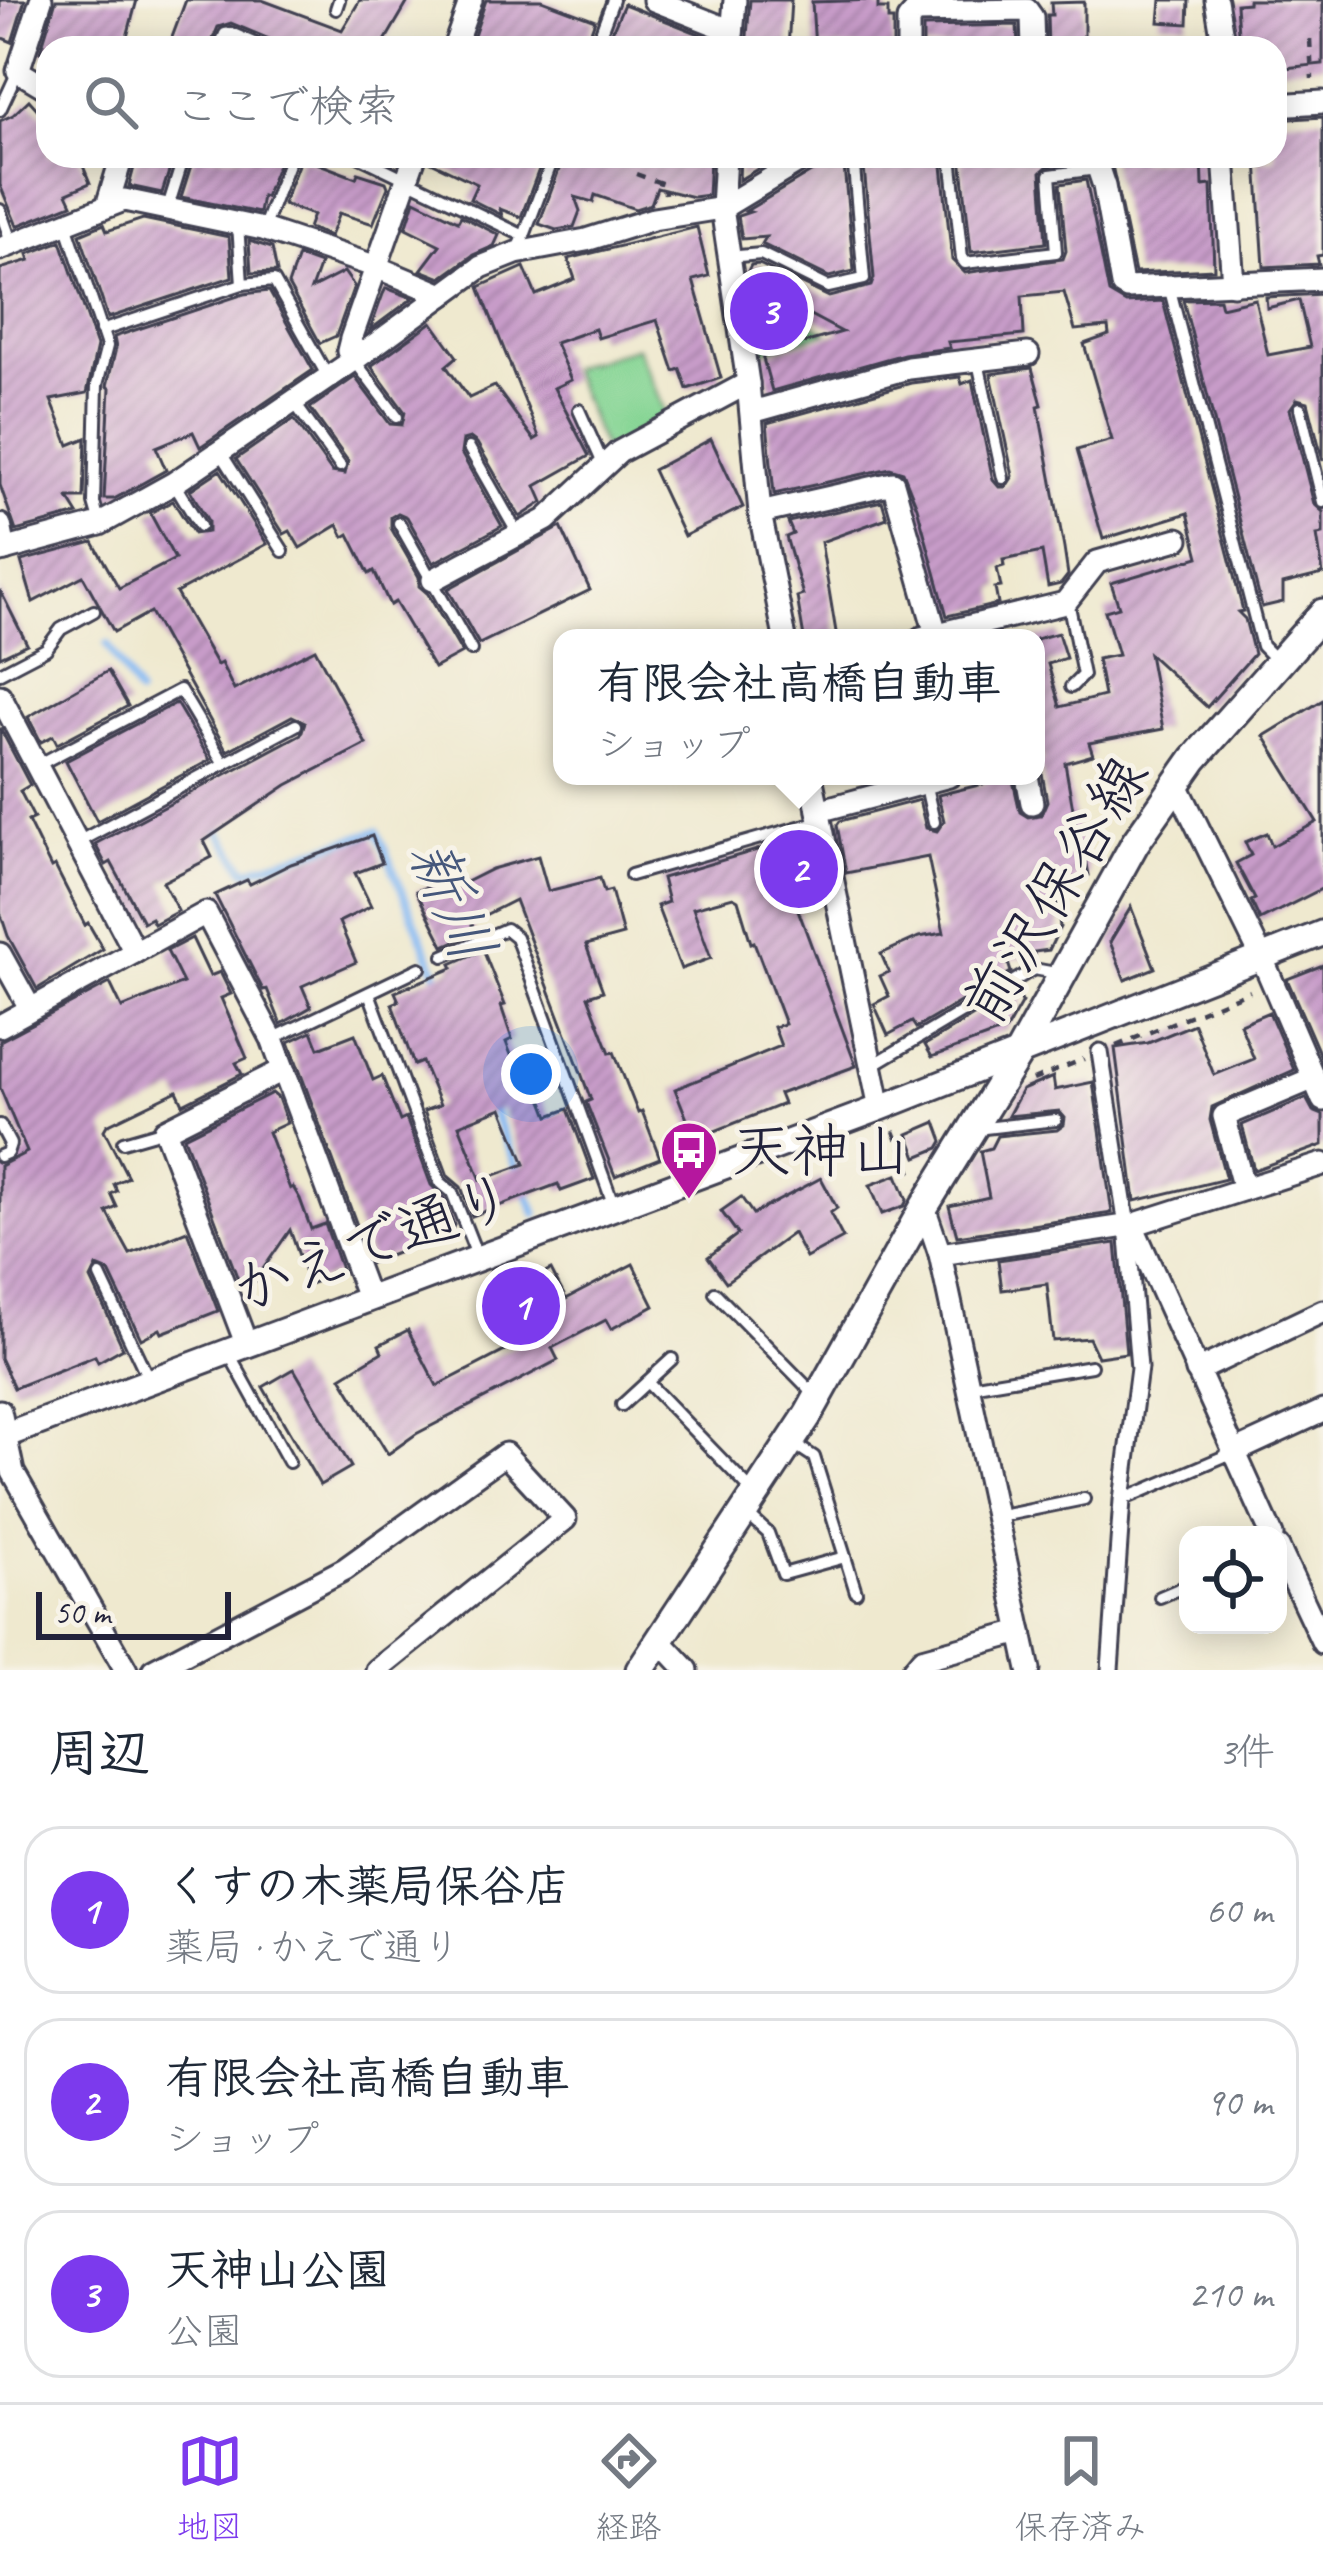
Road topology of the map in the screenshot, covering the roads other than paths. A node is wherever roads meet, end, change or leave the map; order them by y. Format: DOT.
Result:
graph roads {
  1 [pos="41,0"];
  2 [pos="472,0"];
  3 [pos="613,0"];
  4 [pos="654,0"];
  5 [pos="735,0"];
  6 [pos="1216,0"];
  7 [pos="458,36"];
  8 [pos="600,36"];
  9 [pos="726,36"];
  10 [pos="732,36"];
  11 [pos="908,36"];
  12 [pos="1033,36"];
  13 [pos="1222,36"];
  14 [pos="18,71"];
  15 [pos="36,81"];
  16 [pos="1318,102"];
  17 [pos="1287,104"];
  18 [pos="0,110"];
  19 [pos="118,168"];
  20 [pos="180,168"];
  21 [pos="286,168"];
  22 [pos="382,168"];
  23 [pos="411,168"];
  24 [pos="549,168"];
  25 [pos="724,168"];
  26 [pos="788,168"];
  27 [pos="854,168"];
  28 [pos="952,168"];
  29 [pos="1077,168"];
  30 [pos="1097,168"];
  31 [pos="1225,168"];
  32 [pos="407,180"];
  33 [pos="107,206"];
  34 [pos="168,207"];
  35 [pos="722,208"];
  36 [pos="0,210"];
  37 [pos="65,221"];
  38 [pos="238,224"];
  39 [pos="263,229"];
  40 [pos="520,244"];
  41 [pos="6,247"];
  42 [pos="728,257"];
  43 [pos="374,266"];
  44 [pos="1323,279"];
  45 [pos="242,284"];
  46 [pos="1233,284"];
  47 [pos="1169,286"];
  48 [pos="443,295"];
  49 [pos="101,331"];
  50 [pos="1028,354"];
  51 [pos="353,360"];
  52 [pos="978,362"];
  53 [pos="328,376"];
  54 [pos="748,383"];
  55 [pos="293,401"];
  56 [pos="1300,408"];
  57 [pos="579,410"];
  58 [pos="752,412"];
  59 [pos="397,417"];
  60 [pos="469,448"];
  61 [pos="221,453"];
  62 [pos="340,466"];
  63 [pos="604,466"];
  64 [pos="1003,478"];
  65 [pos="174,483"];
  66 [pos="1323,502"];
  67 [pos="760,513"];
  68 [pos="399,523"];
  69 [pos="100,524"];
  70 [pos="0,525"];
  71 [pos="200,526"];
  72 [pos="518,534"];
  73 [pos="1178,539"];
  74 [pos="2,550"];
  75 [pos="283,551"];
  76 [pos="433,580"];
  77 [pos="1068,602"];
  78 [pos="94,610"];
  79 [pos="1323,613"];
  80 [pos="783,629"];
  81 [pos="926,629"];
  82 [pos="957,629"];
  83 [pos="471,650"];
  84 [pos="1279,663"];
  85 [pos="0,673"];
  86 [pos="1071,687"];
  87 [pos="0,696"];
  88 [pos="296,725"];
  89 [pos="224,764"];
  90 [pos="38,765"];
  91 [pos="1176,783"];
  92 [pos="813,785"];
  93 [pos="916,785"];
  94 [pos="926,785"];
  95 [pos="1029,785"];
  96 [pos="1032,803"];
  97 [pos="819,816"];
  98 [pos="934,822"];
  99 [pos="78,842"];
  100 [pos="631,875"];
  101 [pos="1323,933"];
  102 [pos="135,952"];
  103 [pos="0,954"];
  104 [pos="444,956"];
  105 [pos="1262,958"];
  106 [pos="420,968"];
  107 [pos="1061,974"];
  108 [pos="369,993"];
  109 [pos="30,1008"];
  110 [pos="0,1026"];
  111 [pos="272,1039"];
  112 [pos="1100,1052"];
  113 [pos="1019,1053"];
  114 [pos="871,1067"];
  115 [pos="281,1071"];
  116 [pos="1314,1078"];
  117 [pos="1323,1100"];
  118 [pos="880,1108"];
  119 [pos="1056,1120"];
  120 [pos="0,1125"];
  121 [pos="975,1129"];
  122 [pos="165,1130"];
  123 [pos="123,1142"];
  124 [pos="0,1156"];
  125 [pos="1323,1164"];
  126 [pos="1244,1190"];
  127 [pos="920,1198"];
  128 [pos="614,1207"];
  129 [pos="1130,1225"];
  130 [pos="940,1254"];
  131 [pos="478,1258"];
  132 [pos="100,1276"];
  133 [pos="715,1293"];
  134 [pos="368,1298"];
  135 [pos="1323,1311"];
  136 [pos="237,1347"];
  137 [pos="672,1359"];
  138 [pos="1091,1366"];
  139 [pos="1197,1371"];
  140 [pos="149,1380"];
  141 [pos="647,1382"];
  142 [pos="970,1386"];
  143 [pos="818,1397"];
  144 [pos="622,1406"];
  145 [pos="1323,1412"];
  146 [pos="2,1427"];
  147 [pos="790,1442"];
  148 [pos="1232,1454"];
  149 [pos="290,1462"];
  150 [pos="1084,1498"];
  151 [pos="1122,1500"];
  152 [pos="750,1503"];
  153 [pos="996,1517"];
  154 [pos="1268,1526"];
  155 [pos="845,1557"];
  156 [pos="1287,1567"];
  157 [pos="1179,1589"];
  158 [pos="856,1592"];
  159 [pos="1160,1597"];
  160 [pos="1021,1632"];
  161 [pos="660,1641"];
  162 [pos="1323,1643"];
  163 [pos="127,1670"];
  164 [pos="153,1670"];
  165 [pos="377,1670"];
  166 [pos="640,1670"];
  167 [pos="687,1670"];
  168 [pos="913,1670"];
  169 [pos="1029,1670"];
  170 [pos="1110,1670"];
  1 -- 14 [label="street"];
  2 -- 7 [label="street"];
  3 -- 8 [label="lane"];
  4 -- 9 [label="street"];
  5 -- 10 [label="street"];
  6 -- 13 [label="street"];
  11 -- 12 [label="street"];
  14 -- 15 [label="street"];
  14 -- 18 [label="lane"];
  16 -- 17 [label="street"];
  19 -- 33 [label="street"];
  20 -- 34 [label="lane"];
  21 -- 39 [label="lane"];
  22 -- 32 [label="lane"];
  23 -- 32 [label="street"];
  24 -- 40 [label="lane"];
  25 -- 35 [label="street"];
  26 -- 35 [label="street"];
  27 -- 42 [label="lane"];
  28 -- 29 [label="lane"];
  30 -- 47 [label="street"];
  31 -- 46 [label="street"];
  32 -- 40 [label="lane"];
  32 -- 43 [label="street"];
  33 -- 34 [label="street"];
  33 -- 37 [label="street"];
  34 -- 38 [label="street"];
  35 -- 40 [label="street"];
  35 -- 42 [label="street"];
  36 -- 41 [label="lane"];
  37 -- 41 [label="street"];
  37 -- 49 [label="lane"];
  38 -- 39 [label="street"];
  38 -- 45 [label="lane"];
  39 -- 43 [label="street"];
  40 -- 48 [label="street"];
  42 -- 54 [label="street"];
  43 -- 48 [label="street"];
  43 -- 51 [label="street"];
  44 -- 46 [label="street"];
  45 -- 49 [label="lane"];
  45 -- 53 [label="lane"];
  46 -- 47 [label="street"];
  47 -- 84 [label="lane"];
  48 -- 51 [label="street"];
  49 -- 69 [label="lane"];
  50 -- 52 [label="street"];
  51 -- 53 [label="street"];
  51 -- 59 [label="lane"];
  52 -- 58 [label="street"];
  52 -- 64 [label="lane"];
  53 -- 55 [label="street"];
  54 -- 58 [label="street"];
  54 -- 63 [label="street"];
  55 -- 61 [label="street"];
  55 -- 62 [label="lane"];
  56 -- 66 [label="lane"];
  57 -- 63 [label="lane"];
  58 -- 67 [label="street"];
  60 -- 72 [label="lane"];
  61 -- 65 [label="street"];
  61 -- 75 [label="lane"];
  63 -- 72 [label="street"];
  65 -- 69 [label="street"];
  65 -- 71 [label="lane"];
  67 -- 80 [label="street"];
  67 -- 81 [label="street"];
  68 -- 76 [label="lane"];
  69 -- 74 [label="street"];
  70 -- 74 [label="street"];
  72 -- 76 [label="street"];
  73 -- 77 [label="street"];
  76 -- 83 [label="lane"];
  77 -- 82 [label="street"];
  77 -- 86 [label="lane"];
  78 -- 85 [label="lane"];
  79 -- 84 [label="main road, 前沢保谷線"];
  84 -- 91 [label="main road, 前沢保谷線"];
  87 -- 90 [label="street"];
  88 -- 89 [label="lane"];
  89 -- 90 [label="lane"];
  89 -- 99 [label="lane"];
  90 -- 99 [label="street"];
  91 -- 105 [label="street"];
  91 -- 107 [label="main road, 前沢保谷線"];
  92 -- 97 [label="street"];
  93 -- 97 [label="street"];
  94 -- 98 [label="lane"];
  95 -- 96 [label="street"];
  97 -- 100 [label="lane"];
  97 -- 114 [label="street"];
  99 -- 102 [label="street"];
  101 -- 105 [label="street"];
  102 -- 109 [label="street"];
  102 -- 111 [label="street"];
  103 -- 109 [label="street"];
  104 -- 128 [label="lane"];
  105 -- 113 [label="street"];
  105 -- 116 [label="street"];
  106 -- 108 [label="lane"];
  107 -- 113 [label="main road, 前沢保谷線"];
  107 -- 114 [label="lane"];
  108 -- 111 [label="lane"];
  108 -- 131 [label="lane"];
  109 -- 110 [label="street"];
  111 -- 115 [label="street"];
  112 -- 129 [label="street"];
  113 -- 118 [label="street, かえで通り"];
  113 -- 121 [label="main road, 前沢保谷線"];
  114 -- 118 [label="street"];
  115 -- 122 [label="street"];
  115 -- 134 [label="street"];
  116 -- 117 [label="street"];
  116 -- 126 [label="street"];
  118 -- 128 [label="street, かえで通り"];
  119 -- 121 [label="lane"];
  120 -- 124 [label="lane"];
  121 -- 127 [label="main road, 前沢保谷線"];
  122 -- 123 [label="lane"];
  122 -- 136 [label="street"];
  125 -- 126 [label="street"];
  126 -- 129 [label="street"];
  127 -- 130 [label="street"];
  127 -- 143 [label="main road, 前沢保谷線"];
  128 -- 131 [label="street, かえで通り"];
  129 -- 130 [label="street"];
  129 -- 139 [label="street"];
  129 -- 151 [label="street"];
  130 -- 142 [label="street"];
  131 -- 134 [label="street, かえで通り"];
  132 -- 140 [label="lane"];
  133 -- 143 [label="lane"];
  134 -- 136 [label="street, かえで通り"];
  135 -- 139 [label="street"];
  136 -- 140 [label="street, かえで通り"];
  136 -- 149 [label="lane"];
  137 -- 141 [label="lane"];
  138 -- 142 [label="lane"];
  139 -- 148 [label="street"];
  140 -- 146 [label="street, かえで通り"];
  141 -- 144 [label="lane"];
  141 -- 152 [label="lane"];
  142 -- 153 [label="street"];
  143 -- 147 [label="main road, 前沢保谷線"];
  145 -- 148 [label="street"];
  146 -- 163 [label="street"];
  147 -- 152 [label="main road, 前沢保谷線"];
  147 -- 155 [label="lane"];
  148 -- 151 [label="lane"];
  148 -- 154 [label="street"];
  150 -- 153 [label="lane"];
  151 -- 170 [label="street"];
  152 -- 155 [label="lane"];
  152 -- 161 [label="main road, 前沢保谷線"];
  153 -- 160 [label="street"];
  155 -- 158 [label="lane"];
  156 -- 162 [label="street"];
  157 -- 159 [label="lane"];
  160 -- 168 [label="street"];
  160 -- 169 [label="street"];
  161 -- 166 [label="main road, 前沢保谷線"];
  161 -- 167 [label="street"];
  164 -- 165 [label="street"];
}
